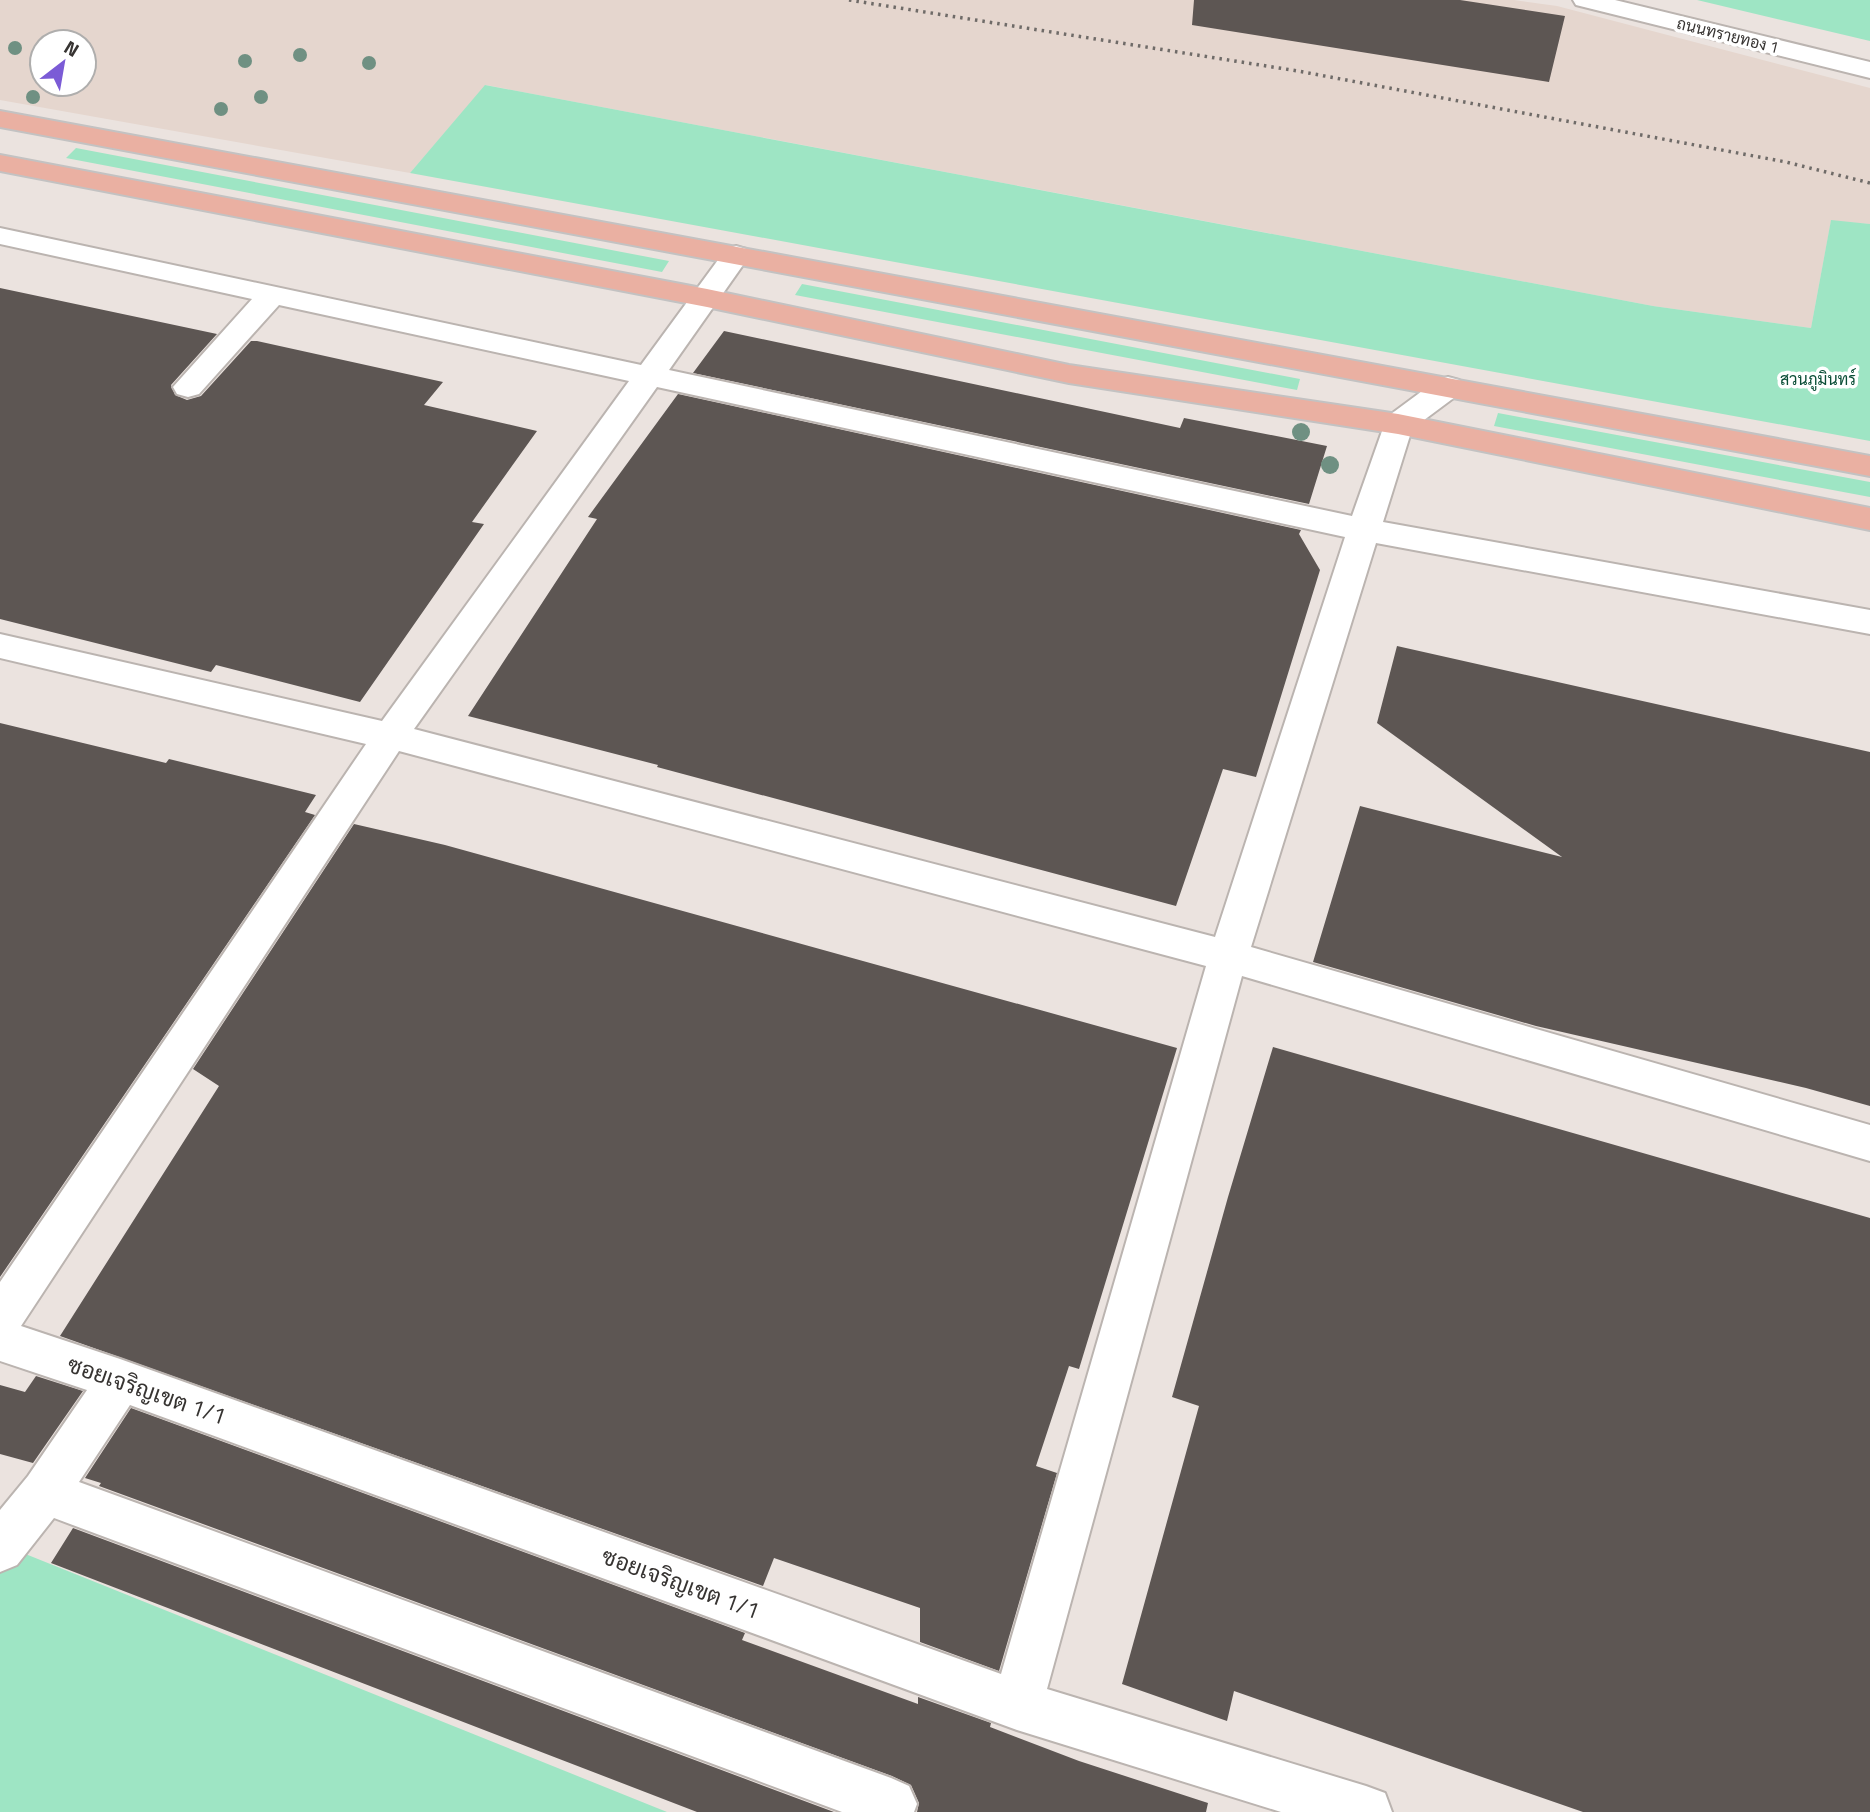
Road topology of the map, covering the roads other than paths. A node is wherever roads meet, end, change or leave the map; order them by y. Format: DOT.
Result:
graph roads {
  1 [pos="1585,0"];
  2 [pos="1870,70"];
  3 [pos="0,119"];
  4 [pos="0,163"];
  5 [pos="0,236"];
  6 [pos="736,255"];
  7 [pos="272,294"];
  8 [pos="707,298"];
  9 [pos="651,374"];
  10 [pos="188,387"];
  11 [pos="1448,387"];
  12 [pos="1398,425"];
  13 [pos="1870,466"];
  14 [pos="1870,519"];
  15 [pos="1364,530"];
  16 [pos="1870,622"];
  17 [pos="0,646"];
  18 [pos="390,736"];
  19 [pos="1228,956"];
  20 [pos="1870,1143"];
  21 [pos="0,1320"];
  22 [pos="0,1340"];
  23 [pos="120,1380"];
  24 [pos="45,1492"];
  25 [pos="0,1548"];
  26 [pos="1017,1704"];
  27 [pos="891,1804"];
  28 [pos="1366,1812"];
  1 -- 2 [label="street, ถนนทรายทอง 1"];
  3 -- 6 [label="main road"];
  4 -- 8 [label="main road"];
  5 -- 7 [label="street"];
  6 -- 8 [label="street"];
  6 -- 11 [label="main road"];
  7 -- 9 [label="street"];
  7 -- 10 [label="street"];
  8 -- 9 [label="street"];
  8 -- 12 [label="main road"];
  9 -- 15 [label="street"];
  9 -- 18 [label="street"];
  11 -- 12 [label="street"];
  11 -- 13 [label="main road"];
  12 -- 14 [label="main road"];
  12 -- 15 [label="street"];
  15 -- 16 [label="street"];
  15 -- 19 [label="street"];
  17 -- 18 [label="street"];
  18 -- 19 [label="street"];
  18 -- 21 [label="street"];
  19 -- 20 [label="street"];
  19 -- 26 [label="street"];
  22 -- 23 [label="street, ซอยเจริญเขต 1/1"];
  23 -- 24 [label="street"];
  23 -- 26 [label="street, ซอยเจริญเขต 1/1"];
  24 -- 25 [label="street"];
  24 -- 27 [label="street"];
  26 -- 28 [label="street, ซอยเจริญเขต 1/1"];
}
